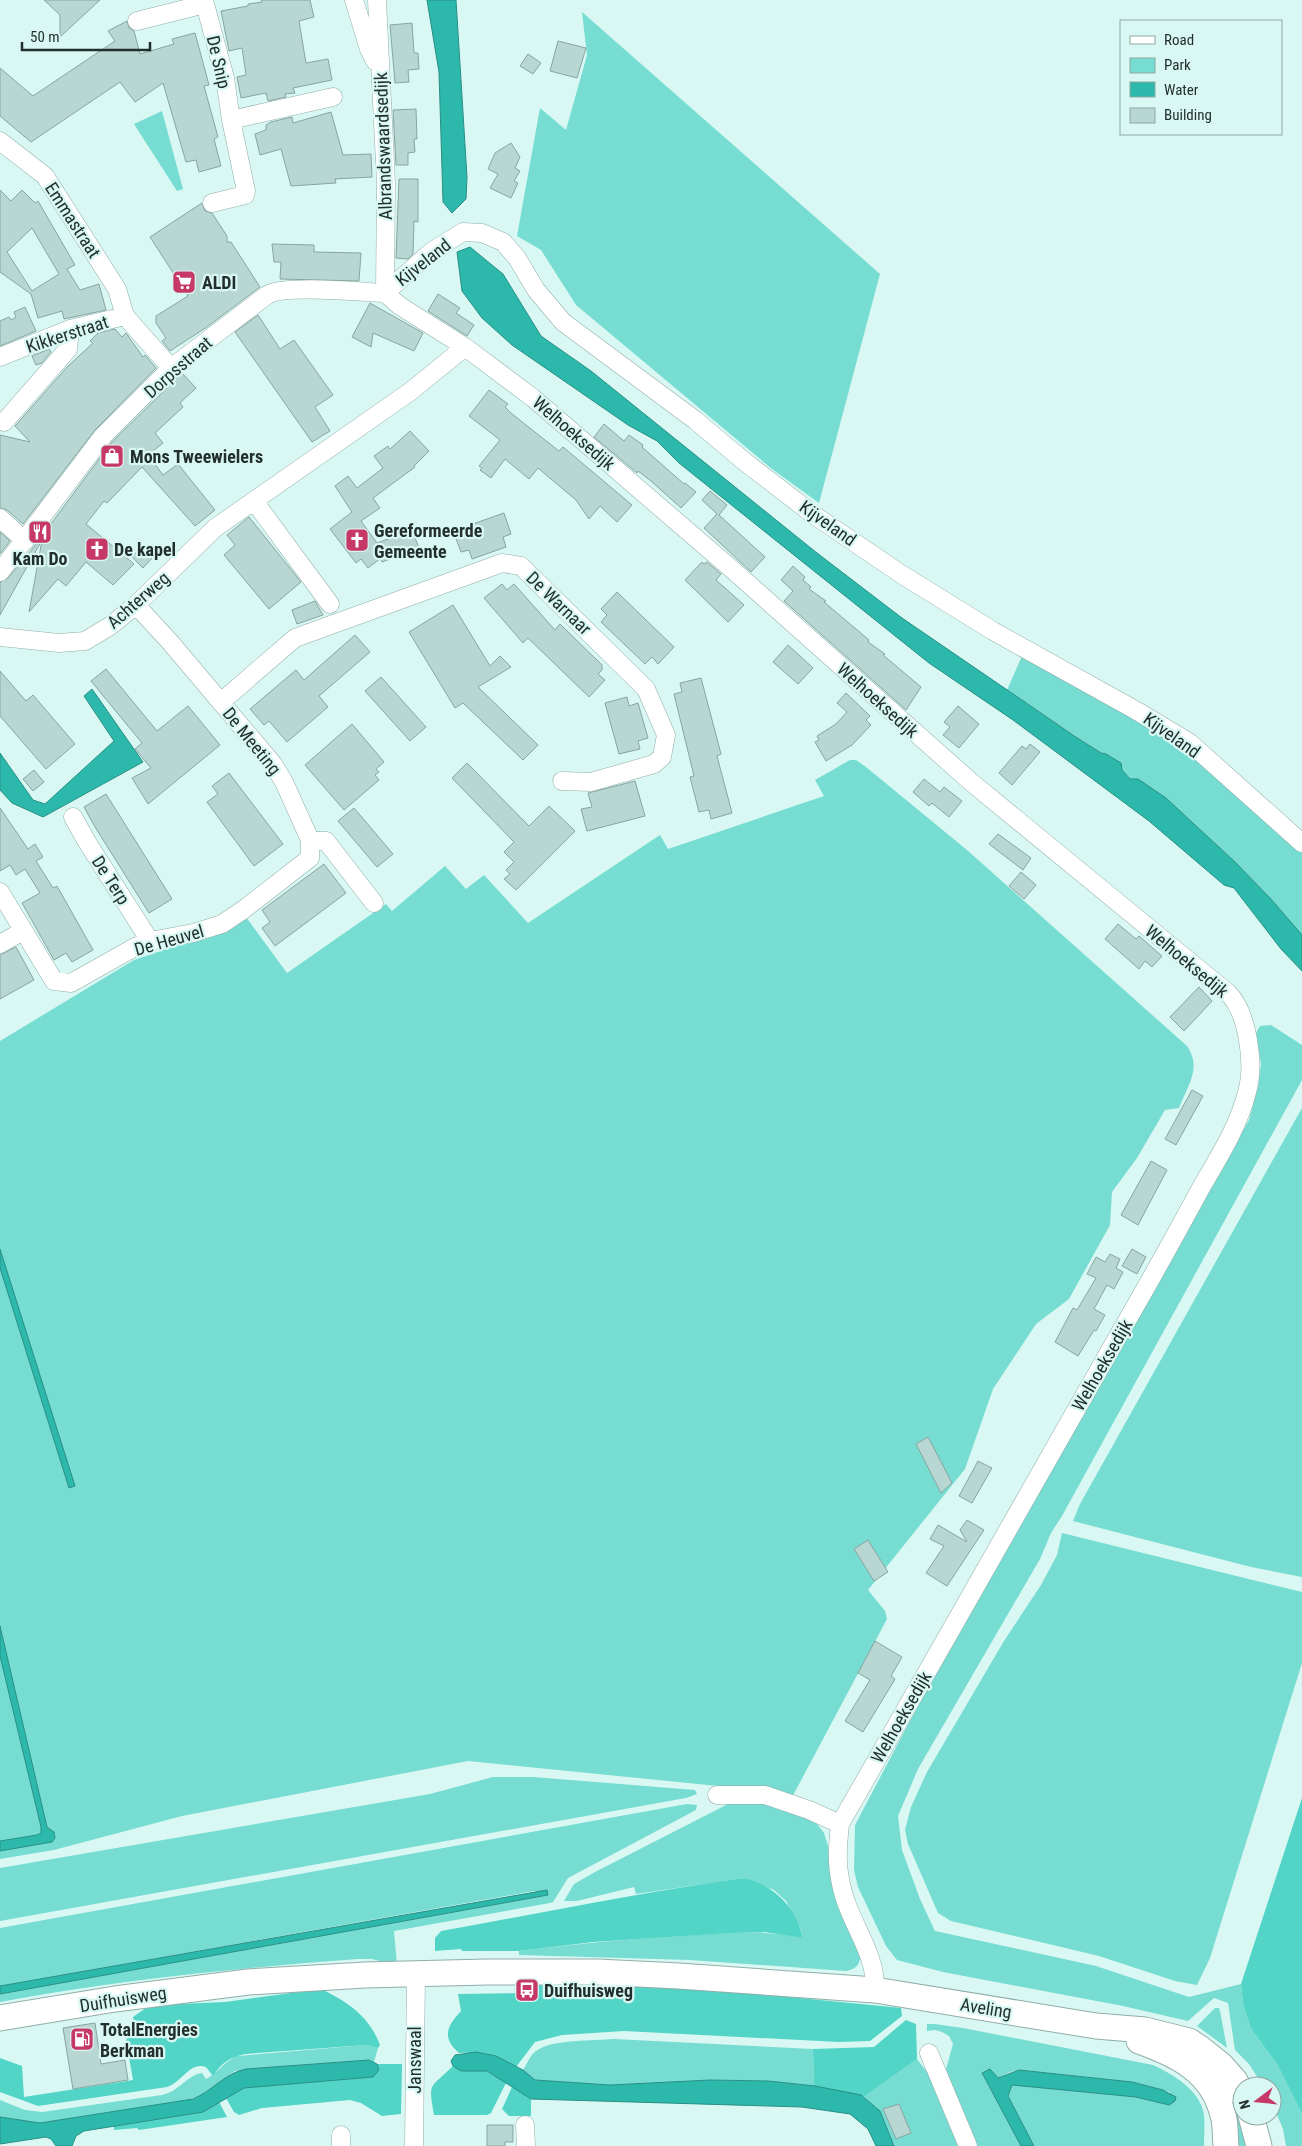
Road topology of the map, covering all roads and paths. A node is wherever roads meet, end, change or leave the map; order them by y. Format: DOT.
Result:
graph roads {
  1 [pos="354,0"];
  2 [pos="377,0"];
  3 [pos="206,2"];
  4 [pos="136,21"];
  5 [pos="380,72"];
  6 [pos="333,98"];
  7 [pos="231,120"];
  8 [pos="0,141"];
  9 [pos="212,203"];
  10 [pos="385,293"];
  11 [pos="125,316"];
  12 [pos="70,329"];
  13 [pos="465,347"];
  14 [pos="0,357"];
  15 [pos="171,368"];
  16 [pos="4,422"];
  17 [pos="254,501"];
  18 [pos="0,518"];
  19 [pos="25,541"];
  20 [pos="0,572"];
  21 [pos="330,604"];
  22 [pos="136,605"];
  23 [pos="0,636"];
  24 [pos="221,702"];
  25 [pos="562,781"];
  26 [pos="73,817"];
  27 [pos="310,840"];
  28 [pos="1302,843"];
  29 [pos="0,892"];
  30 [pos="374,903"];
  31 [pos="23,931"];
  32 [pos="150,941"];
  33 [pos="0,944"];
  34 [pos="717,1794"];
  35 [pos="840,1824"];
  36 [pos="416,1974"];
  37 [pos="875,1990"];
  38 [pos="0,2018"];
  39 [pos="1096,2026"];
  40 [pos="929,2053"];
  41 [pos="1232,2078"];
  42 [pos="525,2125"];
  43 [pos="1254,2126"];
  44 [pos="414,2146"];
  45 [pos="526,2146"];
  46 [pos="968,2146"];
  47 [pos="1226,2146"];
  48 [pos="1259,2146"];
  1 -- 5 [label="street"];
  2 -- 5 [label="street, Albrandswaardsedijk"];
  3 -- 4 [label="street, De Snip"];
  3 -- 7 [label="street, De Snip"];
  5 -- 10 [label="street, Albrandswaardsedijk"];
  6 -- 7 [label="street"];
  7 -- 9 [label="street, De Snip"];
  8 -- 11 [label="street, Emmastraat"];
  10 -- 13 [label="street, Welhoeksedijk"];
  10 -- 15 [label="street, Dorpsstraat"];
  10 -- 28 [label="street, Kijveland"];
  11 -- 12 [label="street, Kikkerstraat"];
  11 -- 15 [label="street, Kikkerstraat"];
  12 -- 14 [label="street, Kikkerstraat"];
  12 -- 16 [label="street"];
  13 -- 17 [label="street, Achterweg"];
  13 -- 35 [label="street, Welhoeksedijk"];
  15 -- 19 [label="street, Dorpsstraat"];
  17 -- 21 [label="street"];
  17 -- 22 [label="street, Achterweg"];
  18 -- 19 [label="street"];
  19 -- 20 [label="street, Dorpsstraat"];
  22 -- 23 [label="street, Achterweg"];
  22 -- 24 [label="street, De Meeting"];
  24 -- 25 [label="street, De Warnaar"];
  24 -- 27 [label="street, De Meeting"];
  26 -- 32 [label="street, De Terp"];
  27 -- 30 [label="street"];
  27 -- 32 [label="street, De Heuvel"];
  29 -- 31 [label="street, De Heuvel"];
  31 -- 32 [label="street, De Heuvel"];
  31 -- 33 [label="street"];
  34 -- 35 [label="street"];
  35 -- 37 [label="street, Welhoeksedijk"];
  36 -- 37 [label="main road, Duifhuisweg"];
  36 -- 38 [label="main road, Duifhuisweg"];
  36 -- 44 [label="street, Janswaal"];
  37 -- 39 [label="main road, Aveling"];
  39 -- 41 [label="main road, Aveling"];
  39 -- 47 [label="main road, Aveling"];
  40 -- 46 [label="street"];
  42 -- 45 [label="street"];
  43 -- 48 [label="main road"];
}
